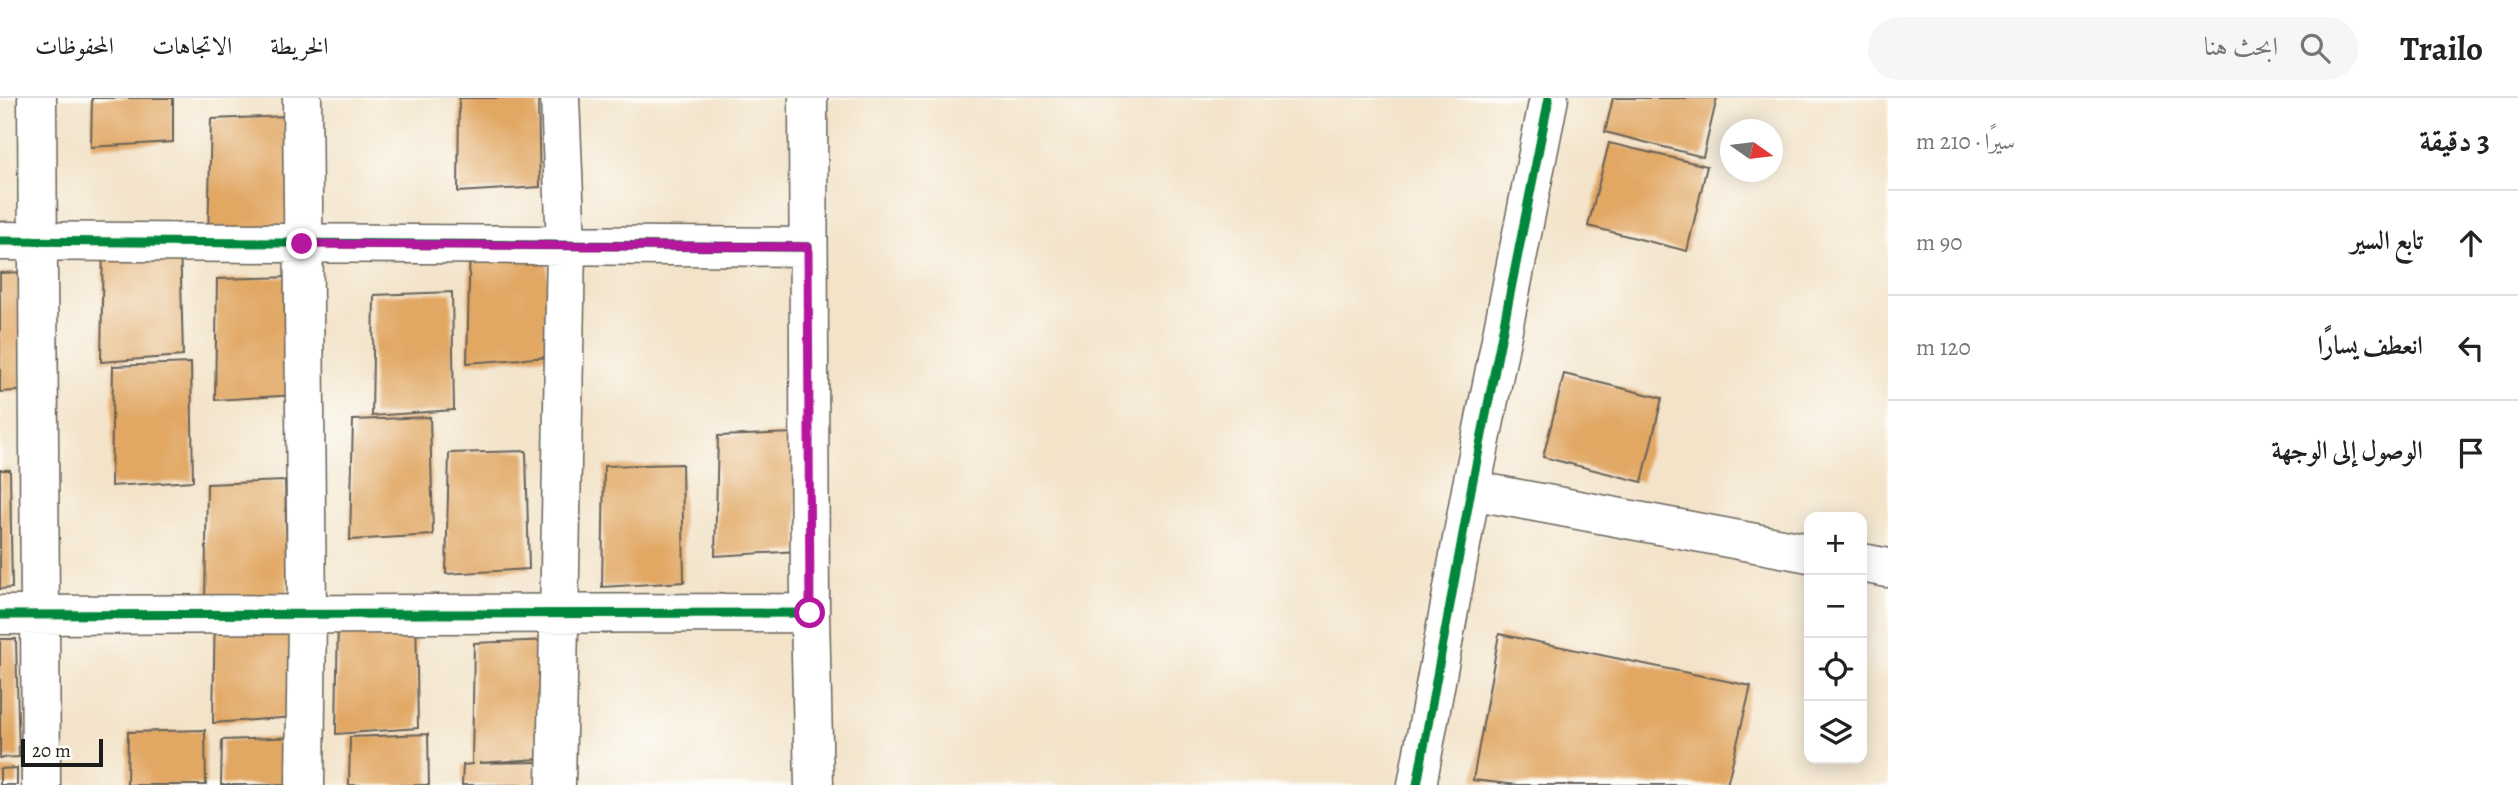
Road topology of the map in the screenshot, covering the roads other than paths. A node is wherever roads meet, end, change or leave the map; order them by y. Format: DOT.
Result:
graph roads {
  1 [pos="37,98"];
  2 [pos="302,98"];
  3 [pos="560,98"];
  4 [pos="808,98"];
  5 [pos="1549,98"];
  6 [pos="38,240"];
  7 [pos="0,241"];
  8 [pos="302,244"];
  9 [pos="566,246"];
  10 [pos="808,247"];
  11 [pos="1471,490"];
  12 [pos="1804,552"];
  13 [pos="1867,564"];
  14 [pos="1888,568"];
  15 [pos="810,613"];
  16 [pos="307,614"];
  17 [pos="558,614"];
  18 [pos="0,615"];
  19 [pos="41,615"];
  20 [pos="41,785"];
  21 [pos="304,785"];
  22 [pos="556,785"];
  23 [pos="814,785"];
  24 [pos="1417,785"];
  1 -- 6 [label="street"];
  2 -- 8 [label="street"];
  3 -- 9 [label="street"];
  4 -- 10 [label="street"];
  5 -- 11 [label="street"];
  6 -- 7 [label="street"];
  6 -- 8 [label="street"];
  6 -- 19 [label="street"];
  8 -- 9 [label="street"];
  8 -- 16 [label="street"];
  9 -- 10 [label="street"];
  9 -- 17 [label="street"];
  10 -- 15 [label="street"];
  11 -- 12 [label="street"];
  11 -- 24 [label="street"];
  13 -- 14 [label="street"];
  15 -- 17 [label="street"];
  15 -- 23 [label="street"];
  16 -- 17 [label="street"];
  16 -- 19 [label="street"];
  16 -- 21 [label="street"];
  17 -- 22 [label="street"];
  18 -- 19 [label="street"];
  19 -- 20 [label="street"];
}
